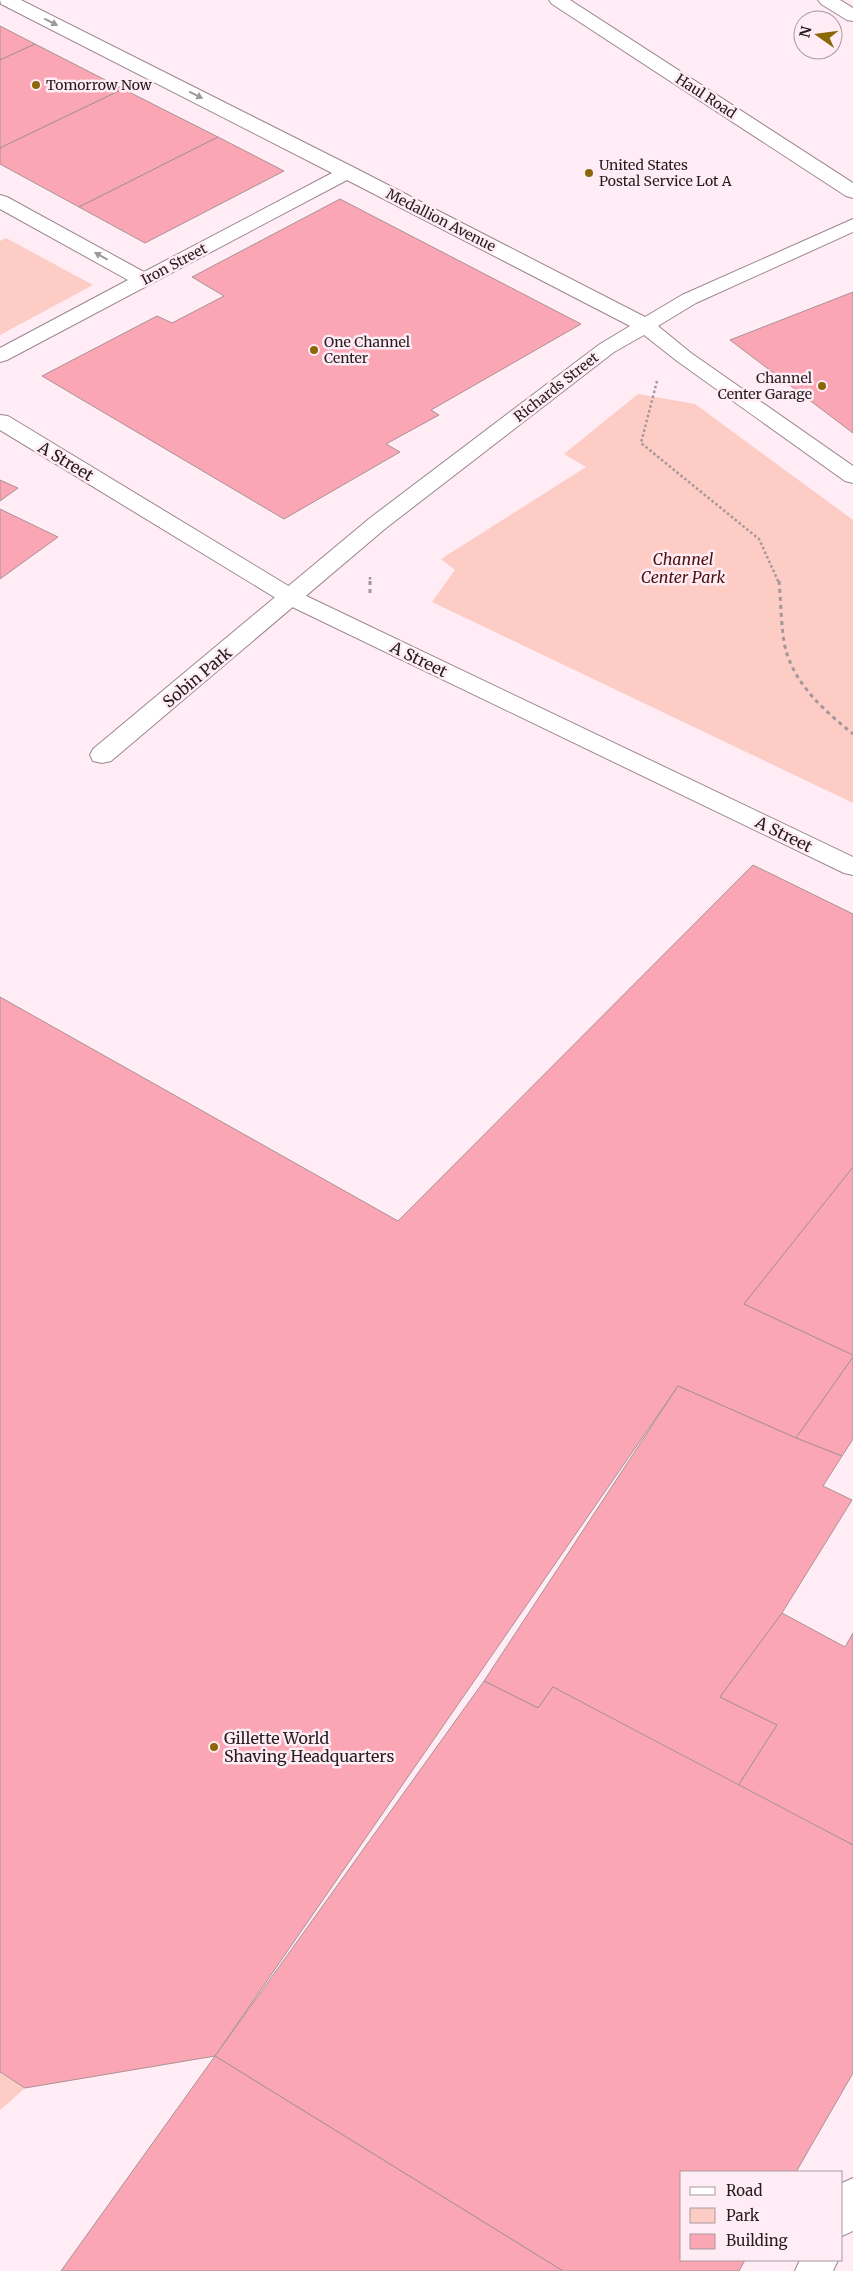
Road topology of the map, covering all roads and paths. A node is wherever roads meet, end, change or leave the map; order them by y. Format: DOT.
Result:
graph roads {
  1 [pos="7,0"];
  2 [pos="558,0"];
  3 [pos="827,0"];
  4 [pos="853,16"];
  5 [pos="348,172"];
  6 [pos="853,192"];
  7 [pos="0,201"];
  8 [pos="853,225"];
  9 [pos="143,280"];
  10 [pos="644,325"];
  11 [pos="0,356"];
  12 [pos="659,373"];
  13 [pos="0,421"];
  14 [pos="853,476"];
  15 [pos="292,598"];
  16 [pos="853,734"];
  17 [pos="102,756"];
  18 [pos="853,867"];
  19 [pos="853,2196"];
  20 [pos="843,2216"];
  1 -- 5 [label="street, Medallion Avenue, one-way"];
  2 -- 6 [label="street, Haul Road"];
  3 -- 4 [label="street"];
  5 -- 9 [label="street, Iron Street"];
  5 -- 10 [label="street, Medallion Avenue"];
  9 -- 7 [label="street, one-way"];
  8 -- 10 [label="street, Richards Street"];
  9 -- 11 [label="street, Iron Street"];
  10 -- 14 [label="street, Medallion Avenue"];
  10 -- 15 [label="street, Richards Street"];
  12 -- 16 [label="path"];
  13 -- 15 [label="street, A Street"];
  15 -- 17 [label="street, Sobin Park"];
  15 -- 18 [label="street, A Street"];
  19 -- 20 [label="street"];
}
